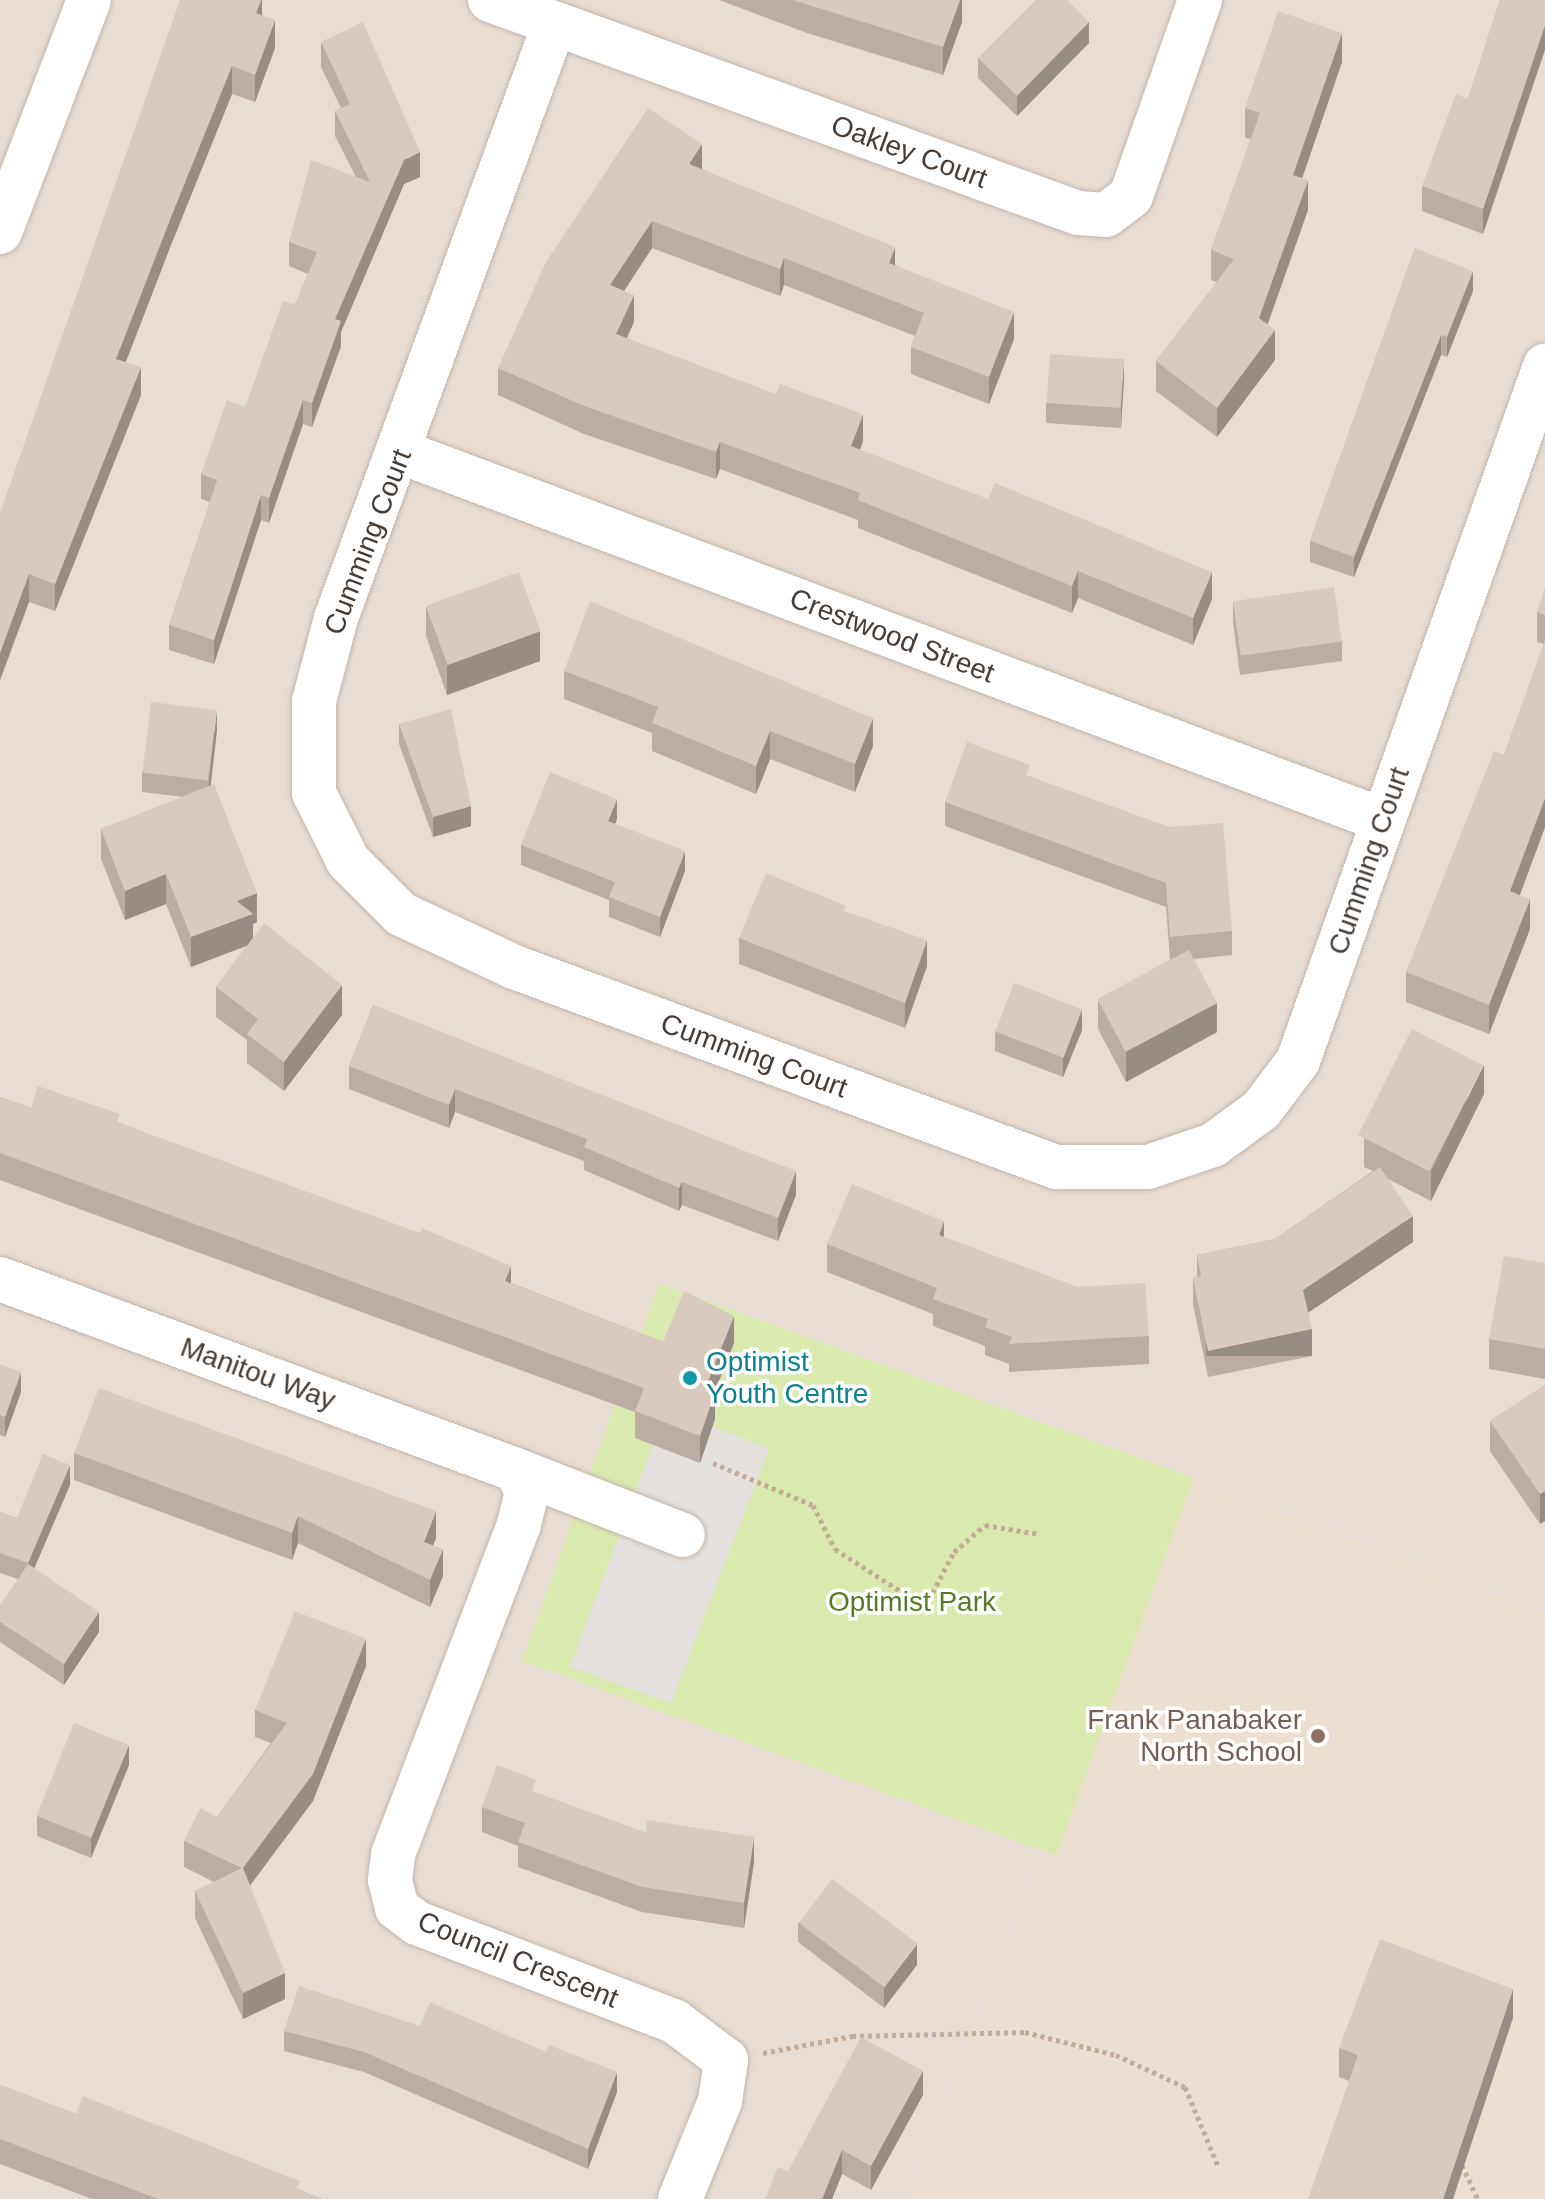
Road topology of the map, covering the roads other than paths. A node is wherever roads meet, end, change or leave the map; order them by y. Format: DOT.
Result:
graph roads {
  1 [pos="89,0"];
  2 [pos="490,0"];
  3 [pos="1200,0"];
  4 [pos="554,25"];
  5 [pos="0,232"];
  6 [pos="1545,366"];
  7 [pos="401,452"];
  8 [pos="1383,820"];
  9 [pos="0,1279"];
  10 [pos="521,1481"];
  11 [pos="683,1535"];
  12 [pos="680,2199"];
  1 -- 5 [label="street"];
  2 -- 4 [label="street, Oakley Court"];
  3 -- 4 [label="street, Oakley Court"];
  4 -- 7 [label="street, Cumming Court"];
  6 -- 8 [label="street, Cumming Court"];
  7 -- 8 [label="street, Crestwood Street"];
  7 -- 8 [label="street, Cumming Court"];
  9 -- 10 [label="street, Manitou Way"];
  10 -- 11 [label="street, Manitou Way"];
  10 -- 12 [label="street, Council Crescent"];
}
